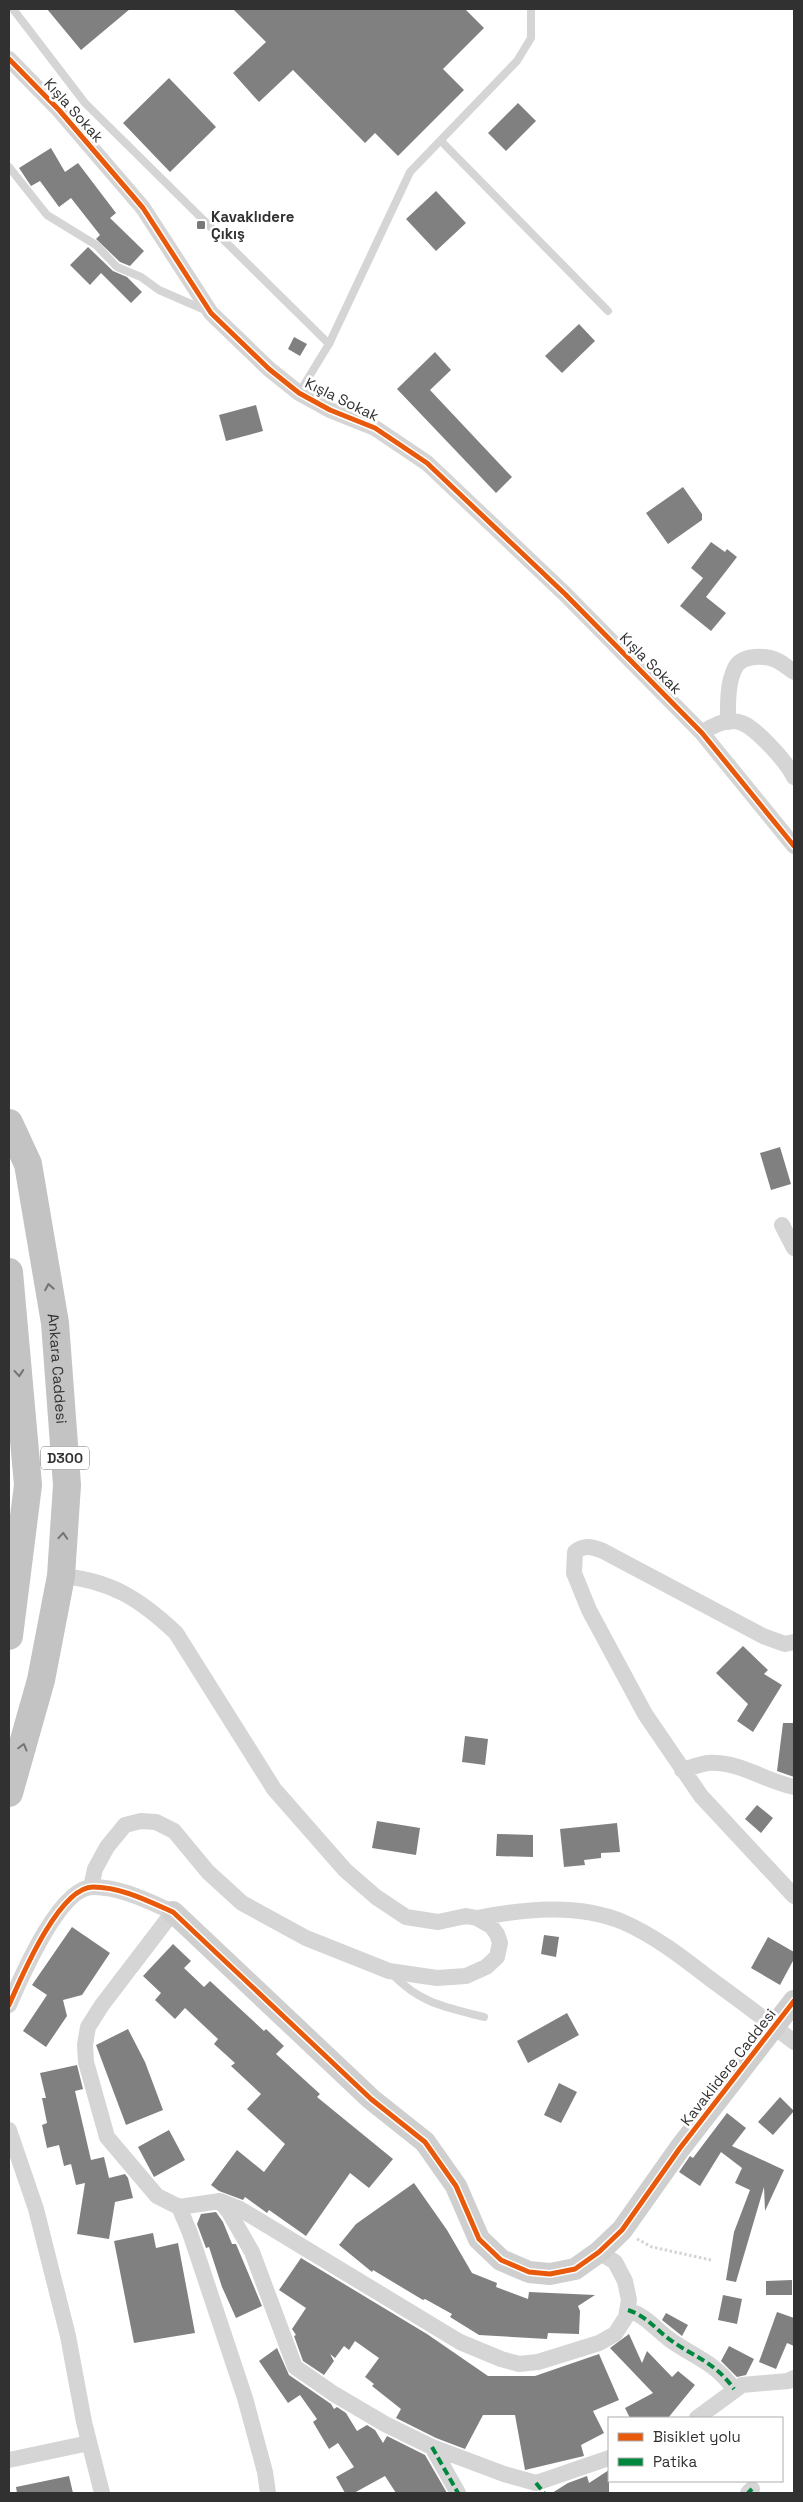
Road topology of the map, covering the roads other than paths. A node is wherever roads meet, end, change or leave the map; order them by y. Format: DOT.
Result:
graph roads {
  1 [pos="13,9"];
  2 [pos="531,9"];
  3 [pos="9,58"];
  4 [pos="441,141"];
  5 [pos="9,167"];
  6 [pos="608,311"];
  7 [pos="211,313"];
  8 [pos="329,344"];
  9 [pos="300,393"];
  10 [pos="794,672"];
  11 [pos="728,722"];
  12 [pos="702,732"];
  13 [pos="794,777"];
  14 [pos="794,846"];
  15 [pos="9,1124"];
  16 [pos="782,1225"];
  17 [pos="794,1248"];
  18 [pos="9,1272"];
  19 [pos="61,1576"];
  20 [pos="9,1636"];
  21 [pos="794,1642"];
  22 [pos="682,1770"];
  23 [pos="794,1787"];
  24 [pos="9,1794"];
  25 [pos="91,1887"];
  26 [pos="794,1896"];
  27 [pos="173,1912"];
  28 [pos="477,1918"];
  29 [pos="389,1971"];
  30 [pos="794,2001"];
  31 [pos="9,2005"];
  32 [pos="484,2017"];
  33 [pos="775,2027"];
  34 [pos="794,2042"];
  35 [pos="9,2130"];
  36 [pos="220,2201"];
  37 [pos="179,2207"];
  38 [pos="599,2252"];
  39 [pos="628,2310"];
  40 [pos="794,2378"];
  41 [pos="734,2389"];
  42 [pos="698,2417"];
  43 [pos="89,2443"];
  44 [pos="432,2446"];
  45 [pos="608,2458"];
  46 [pos="9,2460"];
  47 [pos="540,2488"];
  48 [pos="102,2493"];
  49 [pos="268,2493"];
  50 [pos="458,2493"];
  1 -- 8 [label="lane"];
  2 -- 4 [label="lane"];
  3 -- 7 [label="street, Kışla Sokak"];
  4 -- 6 [label="lane"];
  4 -- 8 [label="lane"];
  5 -- 7 [label="lane"];
  7 -- 9 [label="street, Kışla Sokak"];
  8 -- 9 [label="lane"];
  9 -- 12 [label="street, Kışla Sokak"];
  10 -- 11 [label="street"];
  11 -- 12 [label="street"];
  11 -- 13 [label="street"];
  12 -- 14 [label="street, Kışla Sokak"];
  19 -- 15 [label="highway, Ankara Caddesi / D300, one-way"];
  16 -- 17 [label="street"];
  18 -- 20 [label="highway, D300, one-way"];
  24 -- 19 [label="highway, Ankara Caddesi / D300, one-way"];
  19 -- 28 [label="street"];
  21 -- 22 [label="street"];
  22 -- 23 [label="street"];
  22 -- 26 [label="street"];
  25 -- 27 [label="street"];
  25 -- 29 [label="street"];
  25 -- 31 [label="street"];
  27 -- 37 [label="street"];
  27 -- 38 [label="street, Kavaklidere Caddesi"];
  28 -- 29 [label="street"];
  28 -- 33 [label="street"];
  29 -- 32 [label="lane"];
  30 -- 33 [label="street, Kavaklidere Caddesi"];
  33 -- 34 [label="street"];
  33 -- 38 [label="street, Kavaklidere Caddesi"];
  35 -- 43 [label="street"];
  36 -- 37 [label="street"];
  36 -- 39 [label="street"];
  36 -- 44 [label="street"];
  37 -- 49 [label="street"];
  38 -- 39 [label="street"];
  39 -- 41 [label="street"];
  40 -- 41 [label="street"];
  41 -- 42 [label="street"];
  43 -- 46 [label="street"];
  43 -- 48 [label="street"];
  44 -- 47 [label="street"];
  44 -- 50 [label="street"];
  45 -- 47 [label="street"];
}
